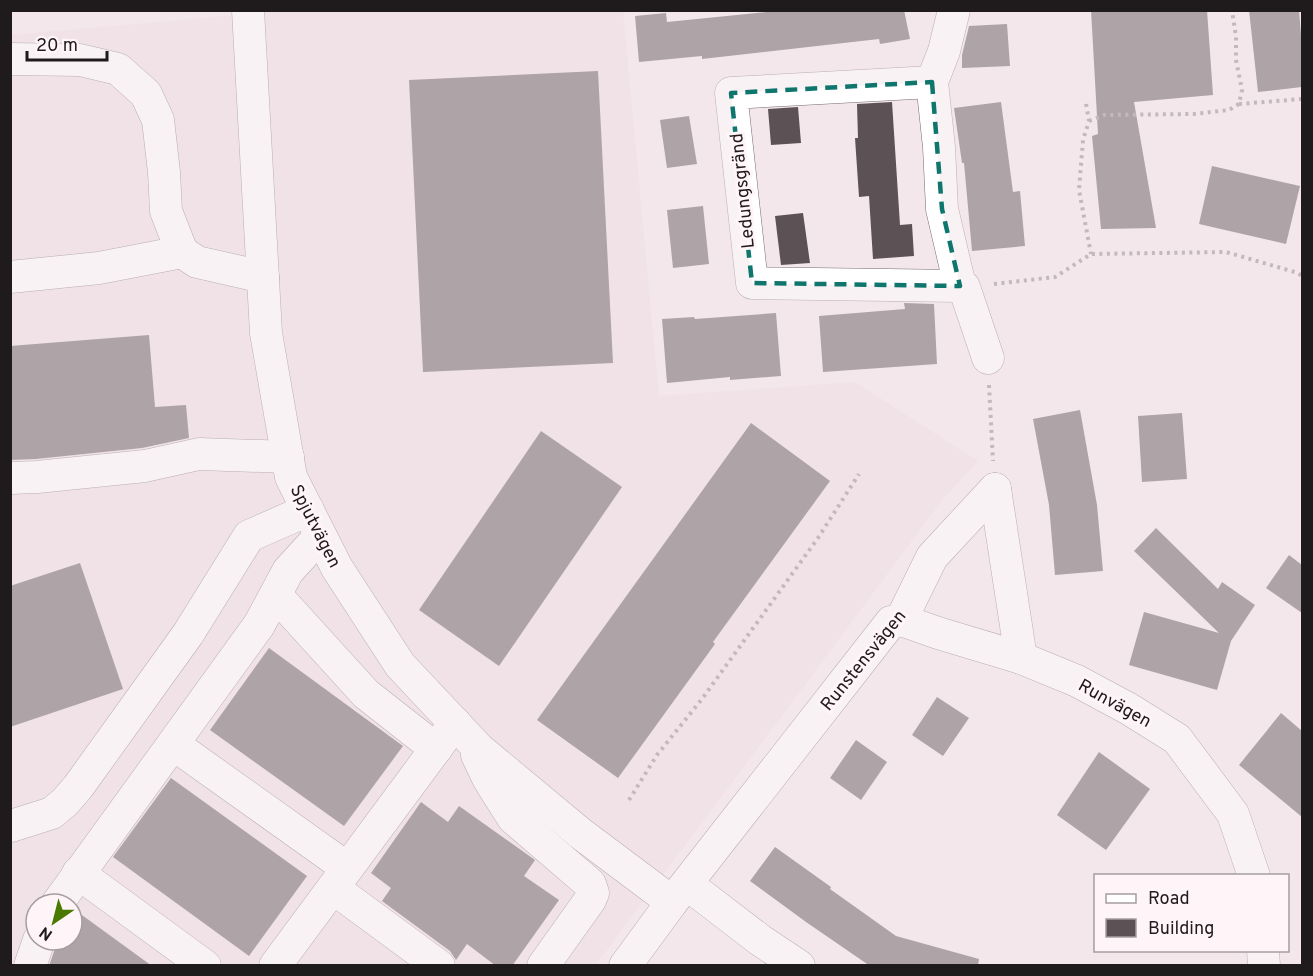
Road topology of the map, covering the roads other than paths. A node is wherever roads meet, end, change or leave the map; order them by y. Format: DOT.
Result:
graph roads {
  1 [pos="248,10"];
  2 [pos="954,10"];
  3 [pos="10,59"];
  4 [pos="932,82"];
  5 [pos="182,252"];
  6 [pos="10,277"];
  7 [pos="263,277"];
  8 [pos="962,286"];
  9 [pos="988,358"];
  10 [pos="288,457"];
  11 [pos="10,478"];
  12 [pos="314,523"];
  13 [pos="276,595"];
  14 [pos="901,620"];
  15 [pos="1021,658"];
  16 [pos="455,723"];
  17 [pos="173,744"];
  18 [pos="436,749"];
  19 [pos="479,749"];
  20 [pos="11,826"];
  21 [pos="78,873"];
  22 [pos="1253,874"];
  23 [pos="340,878"];
  24 [pos="65,892"];
  25 [pos="680,893"];
  26 [pos="205,966"];
  27 [pos="275,966"];
  28 [pos="439,966"];
  29 [pos="543,966"];
  30 [pos="625,966"];
  31 [pos="800,966"];
  1 -- 7 [label="street, Spjutvägen"];
  2 -- 4 [label="street"];
  3 -- 5 [label="street"];
  4 -- 8 [label="street"];
  4 -- 8 [label="street, Ledungsgränd"];
  5 -- 6 [label="street"];
  5 -- 7 [label="street"];
  7 -- 10 [label="street, Spjutvägen"];
  8 -- 9 [label="street"];
  10 -- 11 [label="street"];
  10 -- 12 [label="street, Spjutvägen"];
  12 -- 13 [label="street"];
  12 -- 16 [label="street, Spjutvägen"];
  12 -- 20 [label="street"];
  13 -- 17 [label="street"];
  13 -- 18 [label="street"];
  14 -- 15 [label="street, Runvägen"];
  14 -- 15 [label="street, Runstensvägen"];
  14 -- 25 [label="street, Runstensvägen"];
  15 -- 22 [label="street, Runvägen"];
  16 -- 18 [label="street"];
  16 -- 19 [label="street, Spjutvägen"];
  17 -- 21 [label="street"];
  17 -- 23 [label="street"];
  18 -- 23 [label="street"];
  19 -- 25 [label="street, Spjutvägen"];
  19 -- 29 [label="street"];
  21 -- 24 [label="street"];
  21 -- 26 [label="street"];
  23 -- 27 [label="street"];
  23 -- 28 [label="street"];
  25 -- 30 [label="street, Runstensvägen"];
  25 -- 31 [label="street, Spjutvägen"];
}
